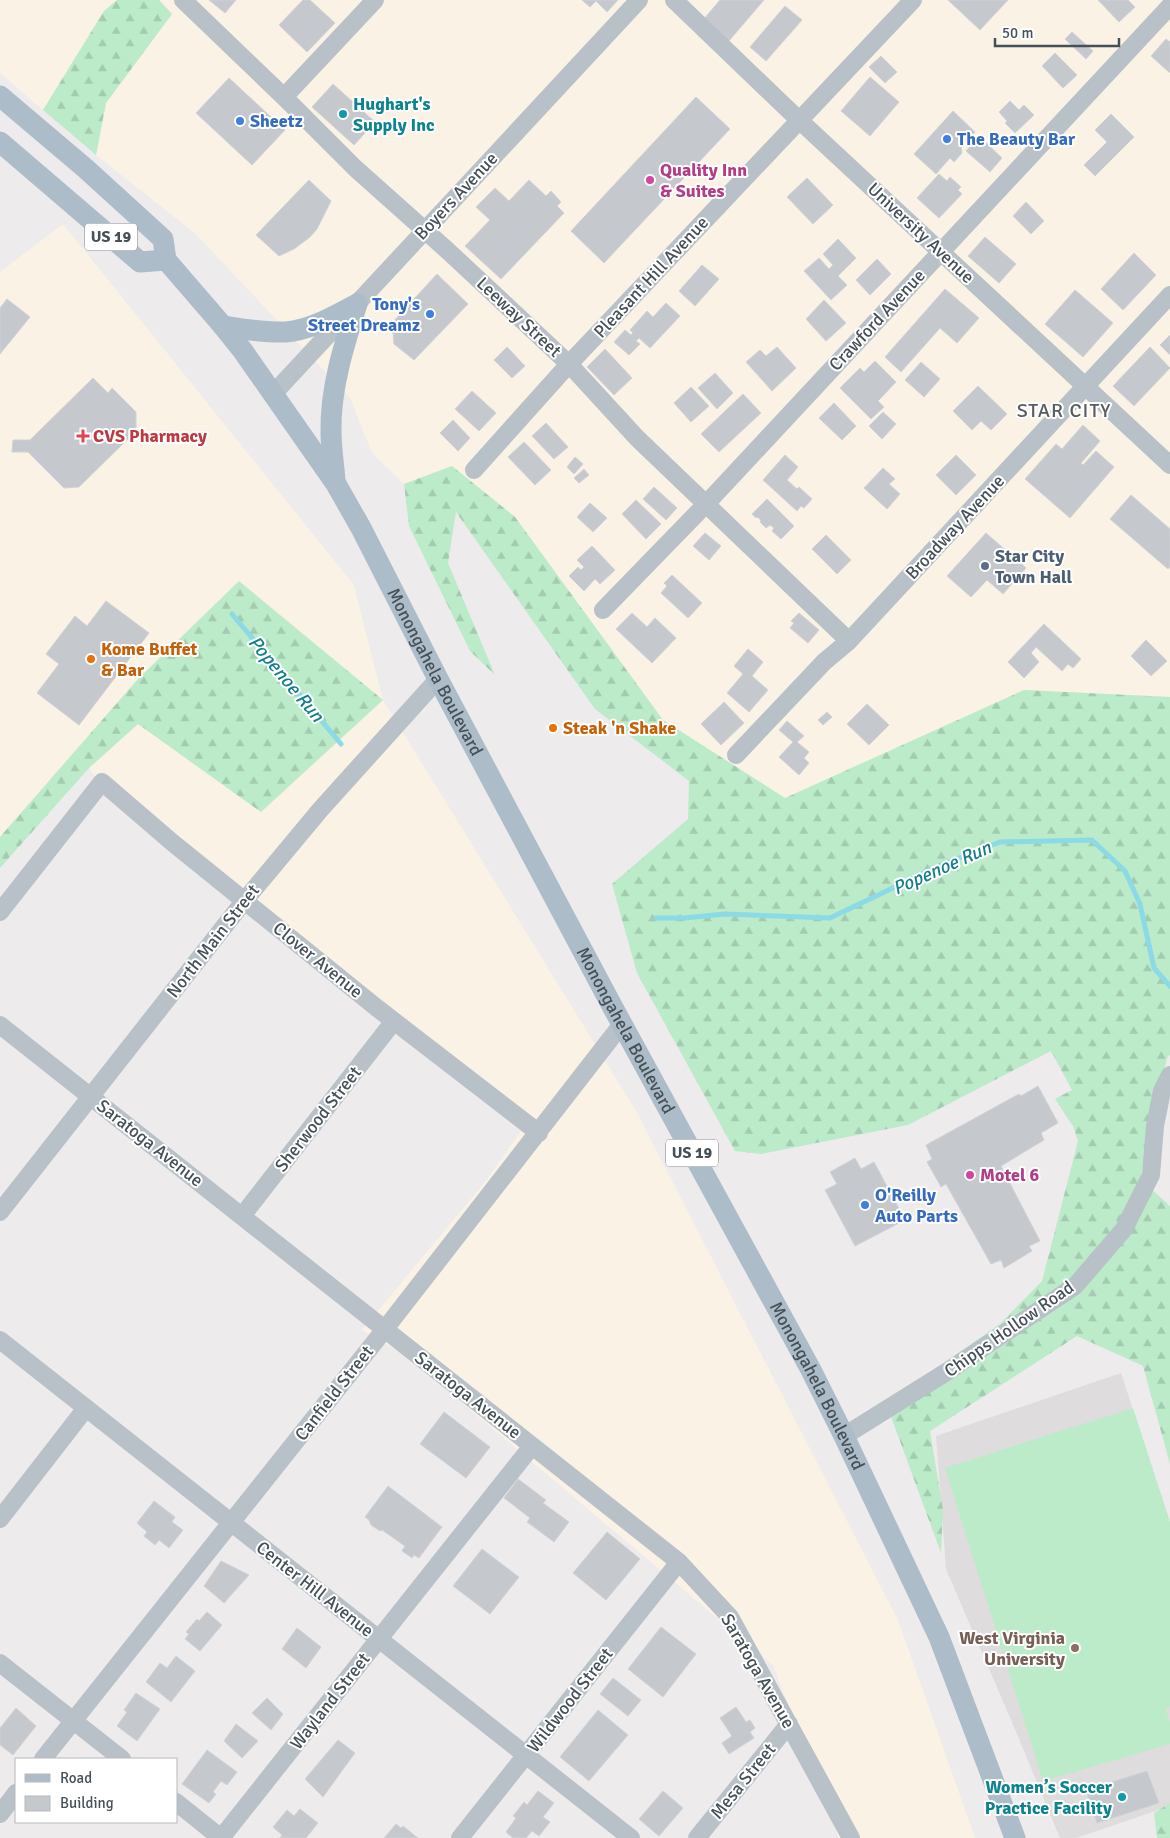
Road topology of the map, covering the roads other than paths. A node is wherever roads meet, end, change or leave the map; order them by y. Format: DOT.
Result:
graph roads {
  1 [pos="183,0"];
  2 [pos="375,0"];
  3 [pos="639,0"];
  4 [pos="674,0"];
  5 [pos="913,0"];
  6 [pos="1166,7"];
  7 [pos="0,96"];
  8 [pos="284,97"];
  9 [pos="799,120"];
  10 [pos="0,142"];
  11 [pos="424,230"];
  12 [pos="941,250"];
  13 [pos="166,260"];
  14 [pos="1170,295"];
  15 [pos="357,304"];
  16 [pos="223,326"];
  17 [pos="568,364"];
  18 [pos="1085,387"];
  19 [pos="274,394"];
  20 [pos="1170,465"];
  21 [pos="474,470"];
  22 [pos="336,484"];
  23 [pos="707,503"];
  24 [pos="603,610"];
  25 [pos="849,641"];
  26 [pos="438,679"];
  27 [pos="736,755"];
  28 [pos="244,900"];
  29 [pos="0,912"];
  30 [pos="394,1021"];
  31 [pos="622,1024"];
  32 [pos="0,1025"];
  33 [pos="1170,1074"];
  34 [pos="91,1097"];
  35 [pos="539,1133"];
  36 [pos="0,1212"];
  37 [pos="242,1216"];
  38 [pos="385,1329"];
  39 [pos="0,1340"];
  40 [pos="86,1408"];
  41 [pos="844,1436"];
  42 [pos="532,1446"];
  43 [pos="0,1519"];
  44 [pos="231,1522"];
  45 [pos="679,1562"];
  46 [pos="379,1639"];
  47 [pos="0,1663"];
  48 [pos="74,1721"];
  49 [pos="790,1724"];
  50 [pos="526,1755"];
  51 [pos="44,1758"];
  52 [pos="121,1758"];
  53 [pos="15,1794"];
  54 [pos="178,1804"];
  55 [pos="0,1814"];
  56 [pos="221,1838"];
  57 [pos="460,1838"];
  58 [pos="630,1838"];
  59 [pos="697,1838"];
  60 [pos="851,1838"];
  61 [pos="1015,1838"];
  1 -- 8 [label="street, Leeway Street"];
  2 -- 8 [label="street"];
  3 -- 11 [label="street, Boyers Avenue"];
  4 -- 9 [label="street, University Avenue"];
  5 -- 9 [label="street, Pleasant Hill Avenue"];
  6 -- 12 [label="street, Crawford Avenue"];
  7 -- 13 [label="main road, Monongahela Boulevard / US 19"];
  8 -- 11 [label="street, Leeway Street"];
  9 -- 12 [label="street, University Avenue"];
  9 -- 17 [label="street, Pleasant Hill Avenue"];
  10 -- 13 [label="main road, US 19"];
  11 -- 15 [label="street, Boyers Avenue"];
  11 -- 17 [label="street, Leeway Street"];
  12 -- 18 [label="street, University Avenue"];
  12 -- 23 [label="street, Crawford Avenue"];
  13 -- 16 [label="main road, Monongahela Boulevard / US 19"];
  14 -- 18 [label="street, Broadway Avenue"];
  15 -- 16 [label="main road"];
  15 -- 19 [label="street, Boyers Avenue"];
  15 -- 22 [label="main road"];
  16 -- 19 [label="main road, Monongahela Boulevard / US 19"];
  17 -- 21 [label="street, Pleasant Hill Avenue"];
  17 -- 23 [label="street, Leeway Street"];
  18 -- 20 [label="street, University Avenue"];
  18 -- 25 [label="street, Broadway Avenue"];
  19 -- 22 [label="main road, Monongahela Boulevard / US 19"];
  22 -- 26 [label="main road, Monongahela Boulevard / US 19"];
  23 -- 24 [label="street, Crawford Avenue"];
  23 -- 25 [label="street, Leeway Street"];
  25 -- 27 [label="street, Broadway Avenue"];
  26 -- 28 [label="street, North Main Street"];
  26 -- 31 [label="main road, Monongahela Boulevard / US 19"];
  28 -- 29 [label="street, Clover Avenue"];
  28 -- 30 [label="street, Clover Avenue"];
  28 -- 34 [label="street, North Main Street"];
  30 -- 35 [label="street, Clover Avenue"];
  30 -- 37 [label="street, Sherwood Street"];
  31 -- 35 [label="street, Canfield Street"];
  31 -- 41 [label="main road, Monongahela Boulevard / US 19"];
  32 -- 34 [label="street, Saratoga Avenue"];
  33 -- 41 [label="street, Chipps Hollow Road"];
  34 -- 36 [label="street, North Main Street"];
  34 -- 37 [label="street, Saratoga Avenue"];
  35 -- 38 [label="street, Canfield Street"];
  37 -- 38 [label="street, Saratoga Avenue"];
  38 -- 42 [label="street, Saratoga Avenue"];
  38 -- 44 [label="street, Canfield Street"];
  39 -- 40 [label="street, Center Hill Avenue"];
  40 -- 43 [label="street"];
  40 -- 44 [label="street, Center Hill Avenue"];
  41 -- 61 [label="main road, Monongahela Boulevard / US 19"];
  42 -- 45 [label="street, Saratoga Avenue"];
  42 -- 46 [label="street, Wayland Street"];
  44 -- 46 [label="street, Center Hill Avenue"];
  44 -- 48 [label="street, Canfield Street"];
  45 -- 49 [label="street, Saratoga Avenue"];
  45 -- 50 [label="street, Wildwood Street"];
  46 -- 50 [label="street, Center Hill Avenue"];
  46 -- 56 [label="street, Wayland Street"];
  47 -- 48 [label="street"];
  48 -- 51 [label="street, Canfield Street"];
  48 -- 52 [label="street"];
  49 -- 59 [label="street, Mesa Street"];
  49 -- 60 [label="street, Saratoga Avenue"];
  50 -- 57 [label="street, Wildwood Street"];
  50 -- 58 [label="street, Center Hill Avenue"];
  53 -- 55 [label="street"];
  54 -- 56 [label="street"];
}
